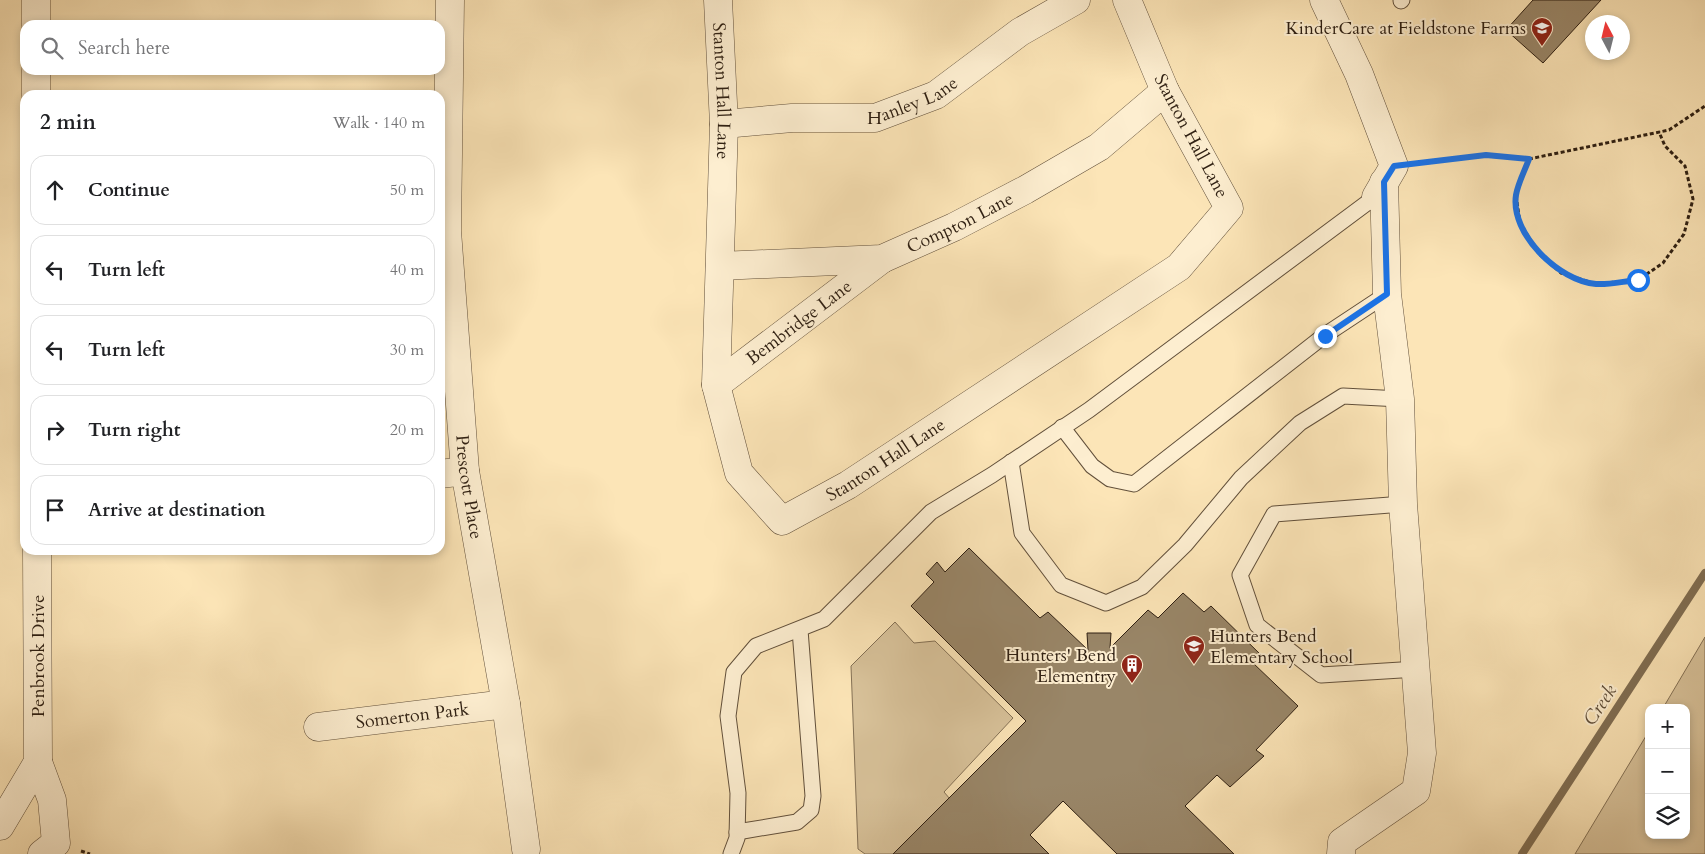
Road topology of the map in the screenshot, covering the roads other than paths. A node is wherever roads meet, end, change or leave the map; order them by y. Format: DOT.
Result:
graph roads {
  1 [pos="36,0"];
  2 [pos="450,0"];
  3 [pos="718,0"];
  4 [pos="1076,0"];
  5 [pos="1127,0"];
  6 [pos="1324,0"];
  7 [pos="36,20"];
  8 [pos="36,75"];
  9 [pos="36,90"];
  10 [pos="1166,91"];
  11 [pos="724,124"];
  12 [pos="1384,182"];
  13 [pos="445,192"];
  14 [pos="445,258"];
  15 [pos="882,258"];
  16 [pos="720,266"];
  17 [pos="1387,294"];
  18 [pos="716,385"];
  19 [pos="1400,398"];
  20 [pos="1062,427"];
  21 [pos="1010,462"];
  22 [pos="453,473"];
  23 [pos="1402,504"];
  24 [pos="37,555"];
  25 [pos="800,630"];
  26 [pos="1417,669"];
  27 [pos="506,704"];
  28 [pos="318,727"];
  29 [pos="38,762"];
  30 [pos="0,826"];
  31 [pos="737,832"];
  32 [pos="524,852"];
  33 [pos="42,854"];
  34 [pos="731,854"];
  35 [pos="1341,854"];
  1 -- 7 [label="street"];
  2 -- 13 [label="street, Prescott Place"];
  3 -- 11 [label="street, Stanton Hall Lane"];
  4 -- 11 [label="street, Hanley Lane"];
  5 -- 10 [label="street, Stanton Hall Lane"];
  6 -- 12 [label="street"];
  8 -- 9 [label="street"];
  10 -- 15 [label="street, Compton Lane"];
  10 -- 18 [label="street, Stanton Hall Lane"];
  11 -- 16 [label="street, Stanton Hall Lane"];
  12 -- 17 [label="street"];
  12 -- 20 [label="lane"];
  14 -- 22 [label="street, Prescott Place"];
  15 -- 16 [label="street, Compton Lane"];
  15 -- 18 [label="street, Bembridge Lane"];
  16 -- 18 [label="street, Stanton Hall Lane"];
  17 -- 19 [label="street"];
  17 -- 20 [label="lane"];
  19 -- 21 [label="lane"];
  19 -- 23 [label="street"];
  20 -- 21 [label="lane"];
  21 -- 25 [label="lane"];
  22 -- 27 [label="street, Prescott Place"];
  23 -- 26 [label="street"];
  23 -- 26 [label="lane"];
  24 -- 29 [label="street, Penbrook Drive"];
  25 -- 31 [label="lane"];
  25 -- 31 [label="lane"];
  26 -- 35 [label="street"];
  27 -- 28 [label="street, Somerton Park"];
  27 -- 32 [label="street, Prescott Place"];
  29 -- 30 [label="street"];
  29 -- 33 [label="street, Penbrook Drive"];
  31 -- 34 [label="lane"];
}
